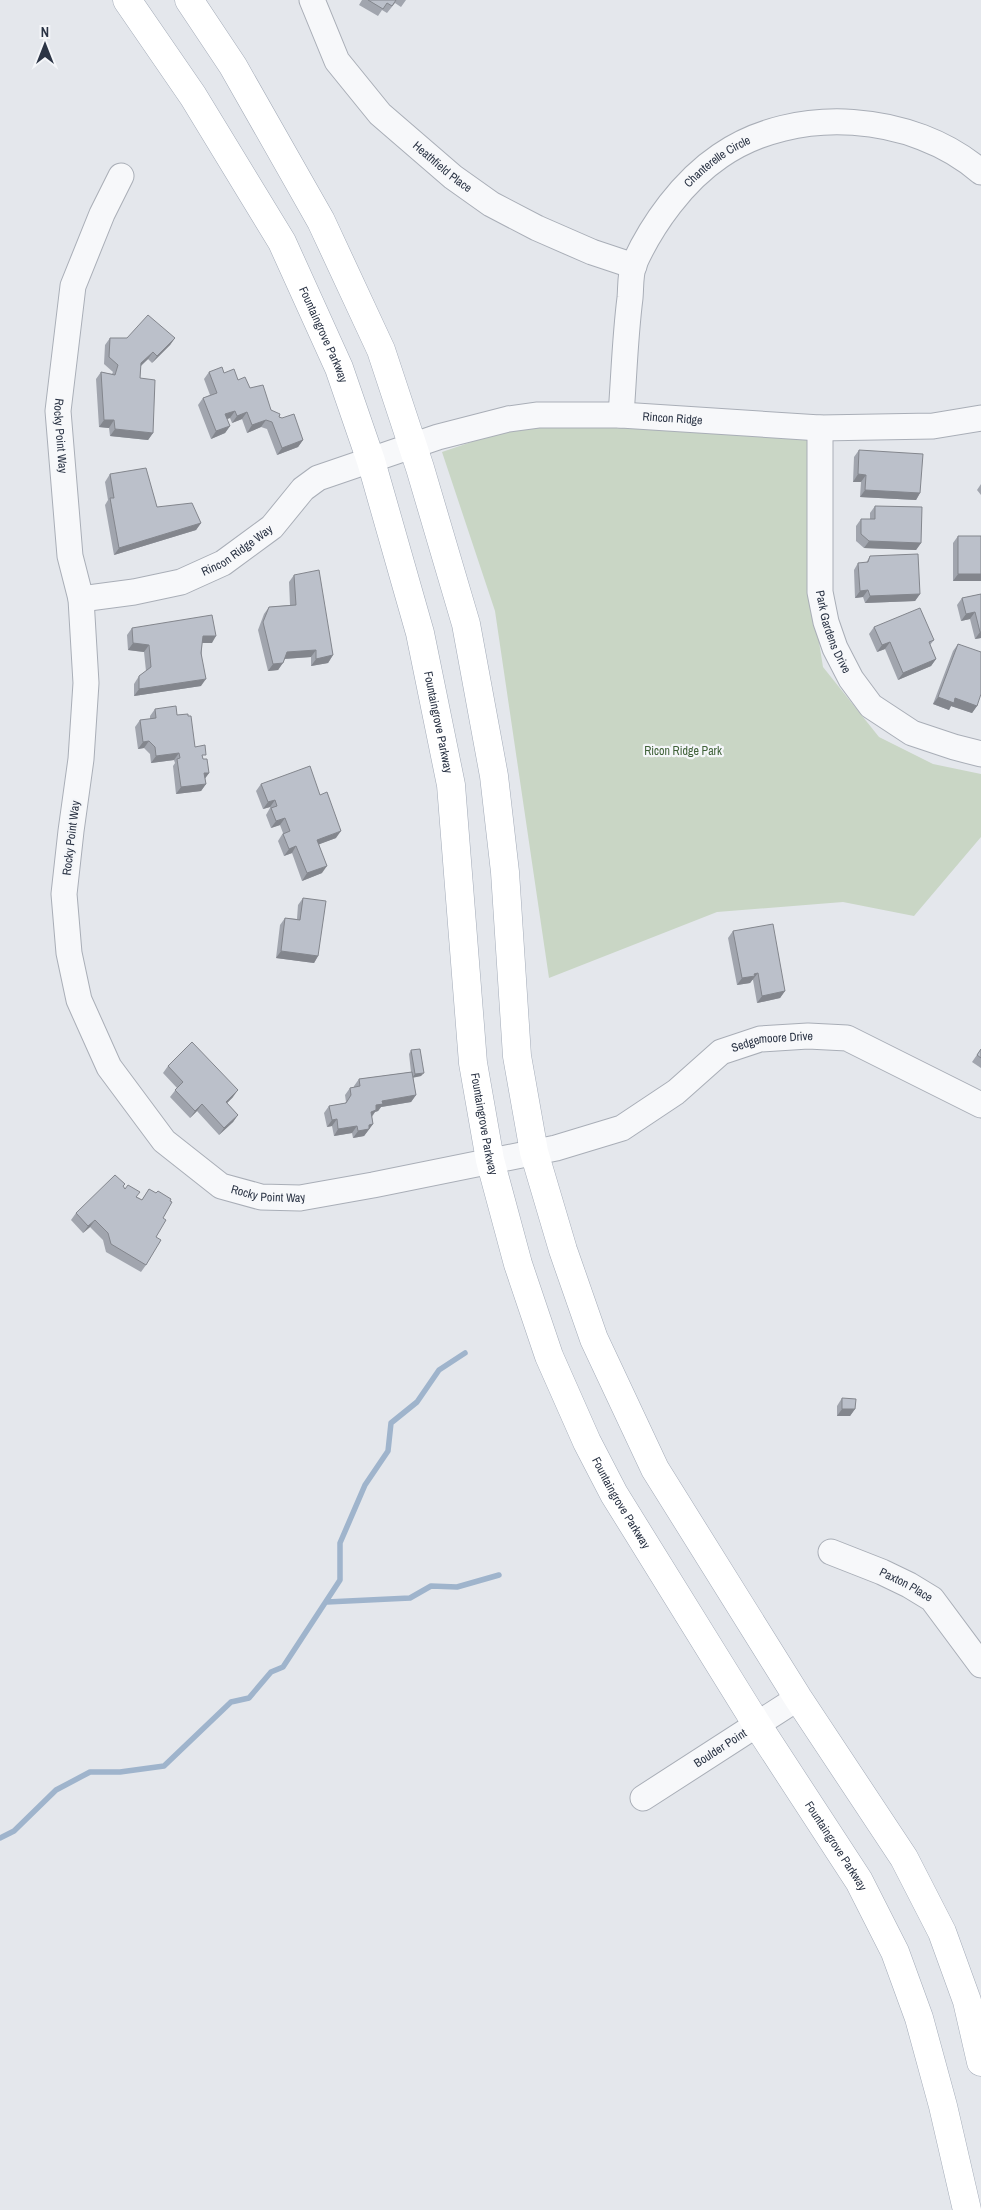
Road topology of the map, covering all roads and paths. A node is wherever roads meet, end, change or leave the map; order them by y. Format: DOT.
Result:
graph roads {
  1 [pos="127,0"];
  2 [pos="189,0"];
  3 [pos="312,0"];
  4 [pos="981,172"];
  5 [pos="121,176"];
  6 [pos="634,266"];
  7 [pos="621,415"];
  8 [pos="981,418"];
  9 [pos="820,428"];
  10 [pos="413,446"];
  11 [pos="371,460"];
  12 [pos="81,599"];
  13 [pos="981,754"];
  14 [pos="981,1105"];
  15 [pos="534,1152"];
  16 [pos="490,1160"];
  17 [pos="831,1552"];
  18 [pos="981,1665"];
  19 [pos="798,1698"];
  20 [pos="756,1723"];
  21 [pos="643,1798"];
  22 [pos="981,2062"];
  23 [pos="967,2210"];
  1 -- 11 [label="main road, Fountaingrove Parkway"];
  2 -- 10 [label="main road"];
  3 -- 6 [label="street, Heathfield Place"];
  4 -- 6 [label="street, Chanterelle Circle"];
  5 -- 12 [label="street, Rocky Point Way"];
  6 -- 7 [label="street, Chanterelle Circle"];
  7 -- 9 [label="street, Rincon Ridge"];
  7 -- 10 [label="street, Rincon Ridge"];
  8 -- 9 [label="street, Rincon Ridge"];
  9 -- 13 [label="street, Park Gardens Drive"];
  10 -- 11 [label="street, Rincon Ridge"];
  10 -- 15 [label="main road"];
  11 -- 12 [label="street, Rincon Ridge Way"];
  11 -- 16 [label="main road, Fountaingrove Parkway"];
  12 -- 16 [label="street, Rocky Point Way"];
  14 -- 15 [label="street, Sedgemoore Drive"];
  15 -- 16 [label="street, Sedgemoore Drive"];
  15 -- 19 [label="main road"];
  16 -- 20 [label="main road, Fountaingrove Parkway"];
  17 -- 18 [label="street, Paxton Place"];
  19 -- 20 [label="street, Boulder Point"];
  19 -- 22 [label="main road"];
  20 -- 21 [label="street, Boulder Point"];
  20 -- 23 [label="main road, Fountaingrove Parkway"];
}
